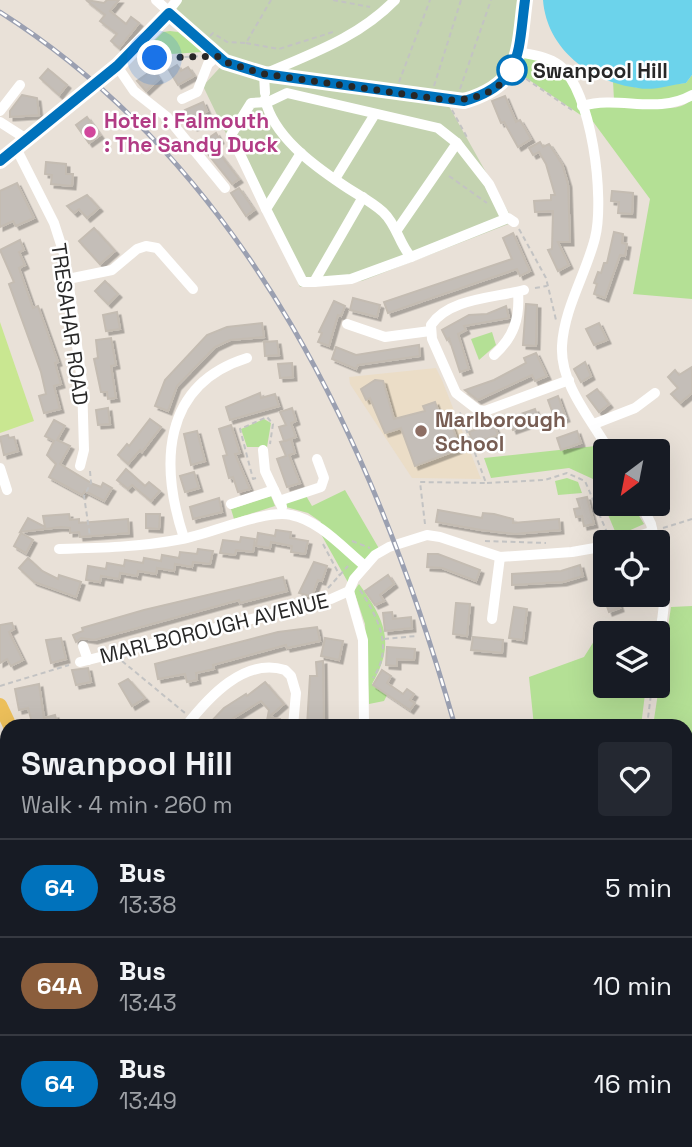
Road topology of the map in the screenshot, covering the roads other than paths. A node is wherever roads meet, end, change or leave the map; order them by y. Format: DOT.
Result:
graph roads {
  1 [pos="156,0"];
  2 [pos="177,0"];
  3 [pos="395,0"];
  4 [pos="525,0"];
  5 [pos="169,13"];
  6 [pos="518,52"];
  7 [pos="217,56"];
  8 [pos="118,65"];
  9 [pos="264,74"];
  10 [pos="20,85"];
  11 [pos="692,95"];
  12 [pos="265,98"];
  13 [pos="182,99"];
  14 [pos="582,106"];
  15 [pos="0,111"];
  16 [pos="375,114"];
  17 [pos="0,122"];
  18 [pos="28,140"];
  19 [pos="457,144"];
  20 [pos="17,150"];
  21 [pos="301,153"];
  22 [pos="0,161"];
  23 [pos="335,179"];
  24 [pos="225,188"];
  25 [pos="363,198"];
  26 [pos="266,209"];
  27 [pos="503,215"];
  28 [pos="514,222"];
  29 [pos="397,230"];
  30 [pos="411,257"];
  31 [pos="68,279"];
  32 [pos="314,282"];
  33 [pos="193,289"];
  34 [pos="347,324"];
  35 [pos="430,331"];
  36 [pos="494,355"];
  37 [pos="247,358"];
  38 [pos="569,380"];
  39 [pos="655,393"];
  40 [pos="594,424"];
  41 [pos="603,439"];
  42 [pos="263,450"];
  43 [pos="317,458"];
  44 [pos="0,468"];
  45 [pos="85,468"];
  46 [pos="7,491"];
  47 [pos="276,496"];
  48 [pos="231,504"];
  49 [pos="282,513"];
  50 [pos="184,538"];
  51 [pos="593,546"];
  52 [pos="59,550"];
  53 [pos="500,557"];
  54 [pos="365,566"];
  55 [pos="349,591"];
  56 [pos="492,619"];
  57 [pos="83,646"];
  58 [pos="192,719"];
  59 [pos="293,719"];
  60 [pos="364,719"];
  1 -- 5 [label="street"];
  2 -- 5 [label="street"];
  3 -- 9 [label="street"];
  4 -- 6 [label="street"];
  5 -- 7 [label="street"];
  5 -- 8 [label="street"];
  6 -- 9 [label="street"];
  6 -- 14 [label="street"];
  7 -- 9 [label="street"];
  7 -- 13 [label="street"];
  8 -- 18 [label="street"];
  8 -- 24 [label="street"];
  9 -- 12 [label="street"];
  10 -- 15 [label="street"];
  11 -- 14 [label="street"];
  12 -- 16 [label="street"];
  12 -- 21 [label="street"];
  12 -- 26 [label="street"];
  14 -- 38 [label="street"];
  16 -- 19 [label="street"];
  16 -- 23 [label="street"];
  17 -- 18 [label="street"];
  18 -- 20 [label="street"];
  19 -- 27 [label="street"];
  19 -- 29 [label="street"];
  20 -- 22 [label="street"];
  20 -- 31 [label="street, TRESAHAR ROAD"];
  21 -- 23 [label="street"];
  21 -- 26 [label="street"];
  23 -- 25 [label="street"];
  25 -- 29 [label="street"];
  25 -- 32 [label="street"];
  26 -- 32 [label="street"];
  28 -- 30 [label="street"];
  29 -- 30 [label="street"];
  30 -- 32 [label="street"];
  31 -- 33 [label="street"];
  31 -- 45 [label="street, TRESAHAR ROAD"];
  34 -- 35 [label="street"];
  35 -- 36 [label="street"];
  35 -- 38 [label="street"];
  37 -- 50 [label="street"];
  38 -- 40 [label="street"];
  39 -- 40 [label="street"];
  40 -- 41 [label="street"];
  42 -- 47 [label="street"];
  43 -- 47 [label="street"];
  44 -- 46 [label="street"];
  47 -- 48 [label="street"];
  47 -- 49 [label="street"];
  49 -- 50 [label="street"];
  49 -- 54 [label="street"];
  50 -- 52 [label="street"];
  51 -- 53 [label="street"];
  53 -- 54 [label="street, MARLBOROUGH AVENUE"];
  53 -- 56 [label="street"];
  54 -- 55 [label="street, MARLBOROUGH AVENUE"];
  55 -- 57 [label="street, MARLBOROUGH AVENUE"];
  55 -- 60 [label="street"];
  58 -- 59 [label="street"];
}
